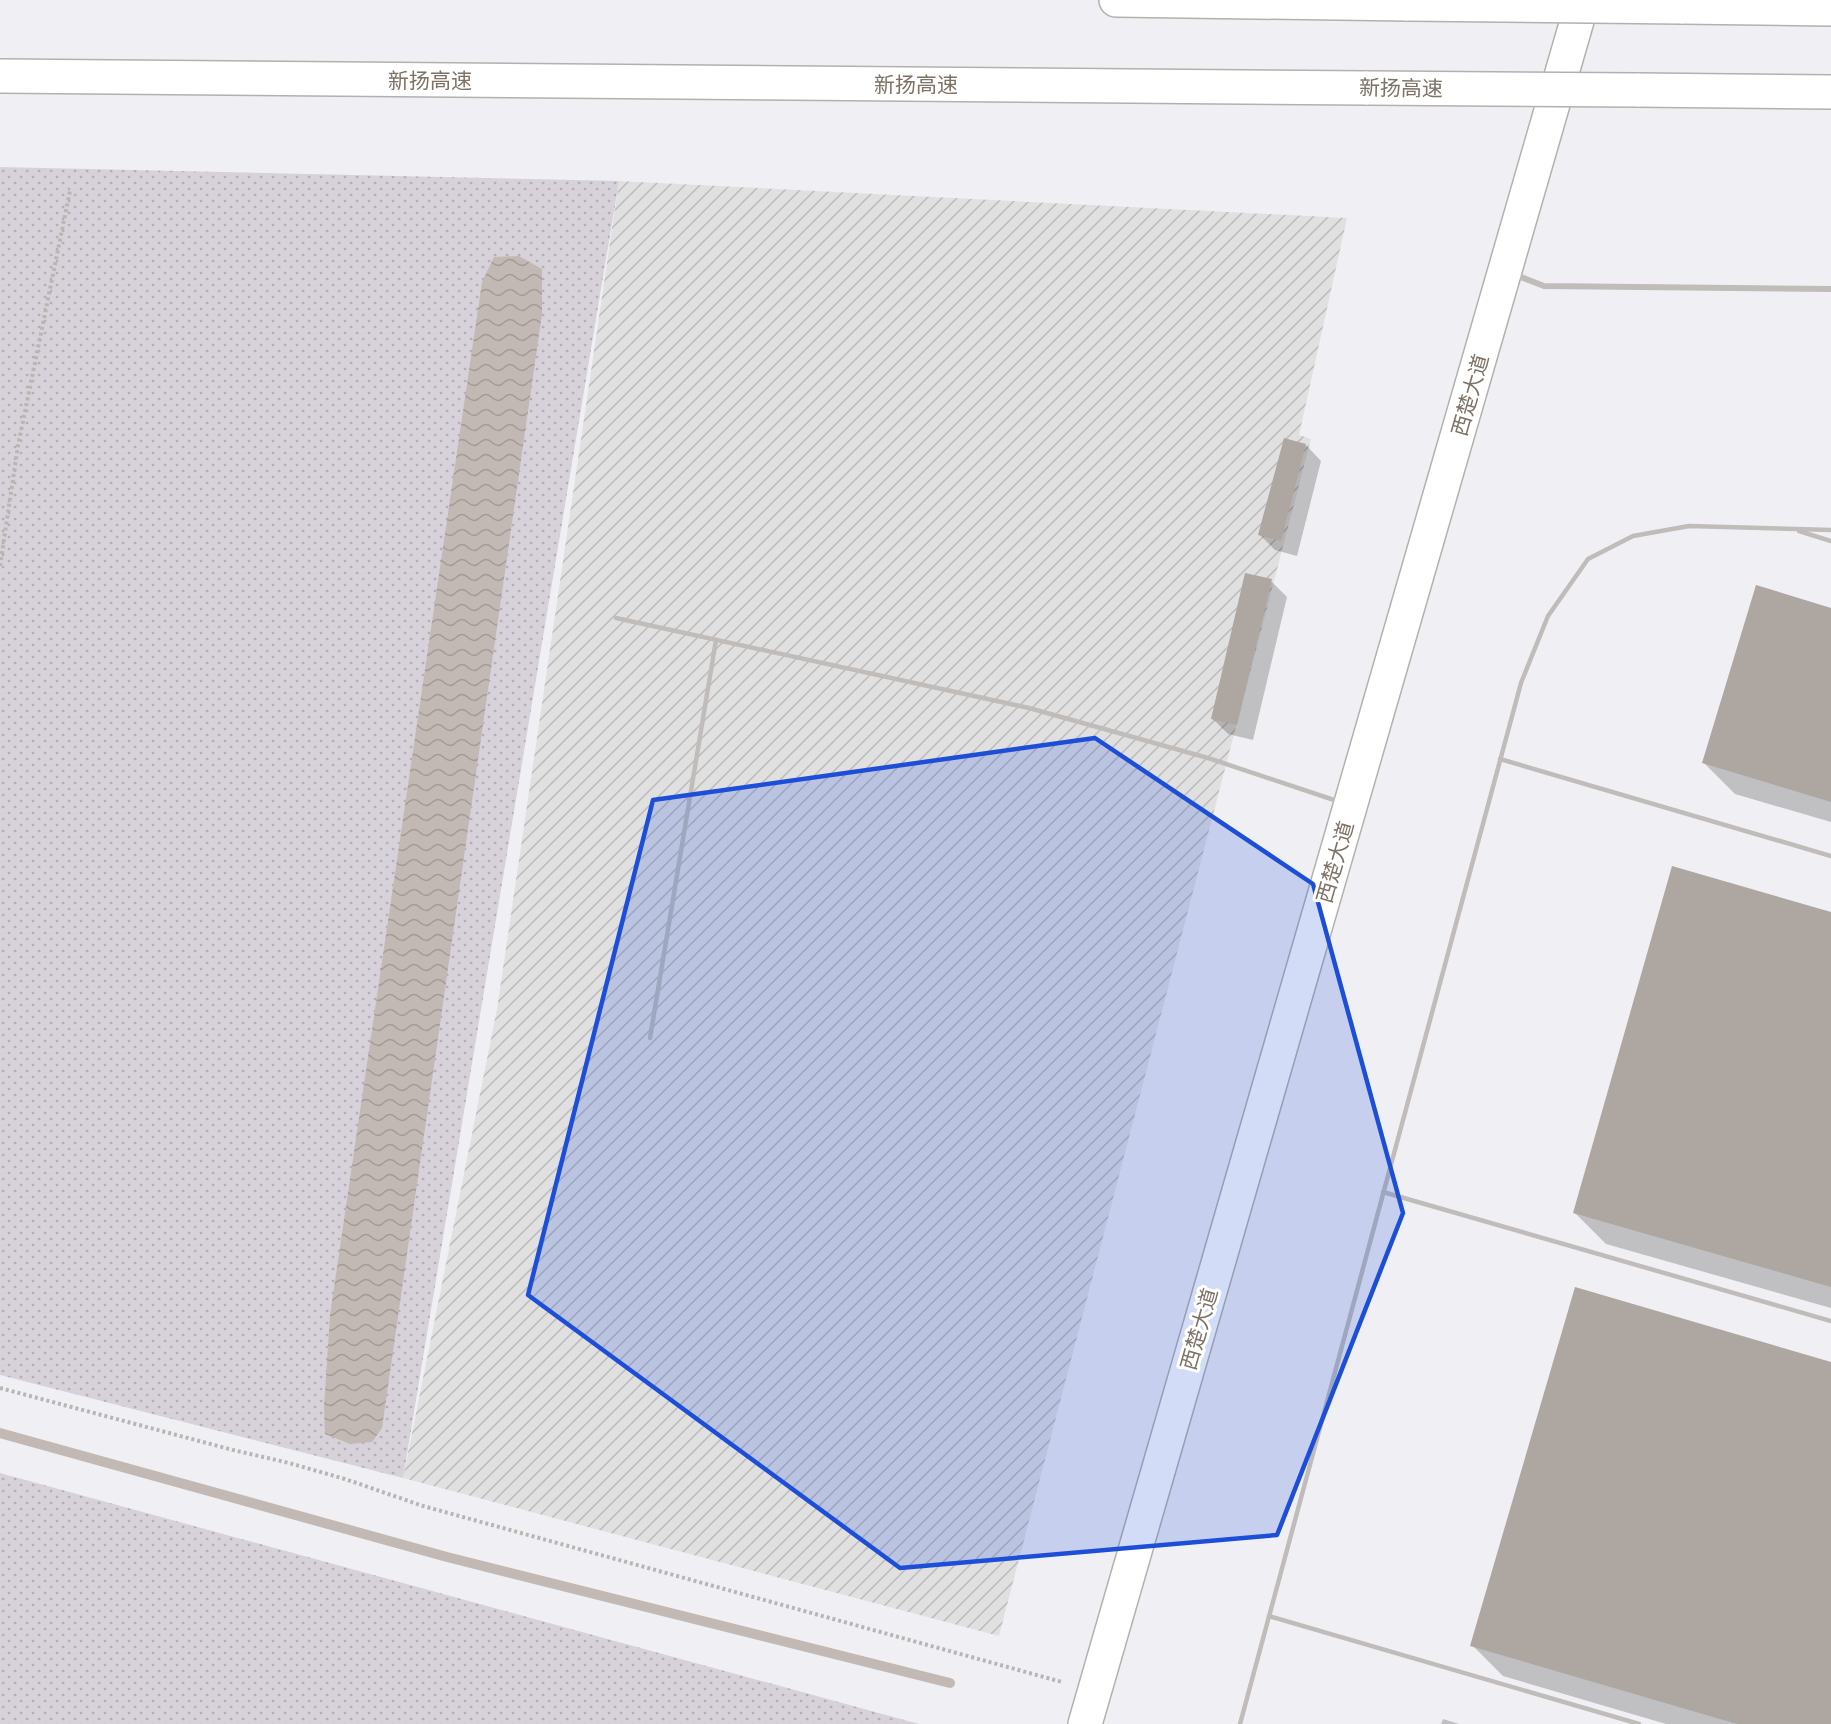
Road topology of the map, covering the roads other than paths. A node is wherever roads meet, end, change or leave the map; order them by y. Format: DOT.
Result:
graph roads {
  1 [pos="1116,0"];
  2 [pos="1582,0"];
  3 [pos="1831,9"];
  4 [pos="0,76"];
  5 [pos="1831,92"];
  6 [pos="1506,271"];
  7 [pos="1831,289"];
  8 [pos="1791,529"];
  9 [pos="1831,530"];
  10 [pos="1831,541"];
  11 [pos="616,618"];
  12 [pos="716,640"];
  13 [pos="1500,759"];
  14 [pos="1352,805"];
  15 [pos="1831,856"];
  16 [pos="650,1038"];
  17 [pos="1383,1192"];
  18 [pos="1831,1321"];
  19 [pos="1269,1617"];
  20 [pos="1085,1724"];
  21 [pos="1240,1724"];
  22 [pos="1638,1724"];
  1 -- 3 [label="main road, bridge"];
  2 -- 6 [label="main road, 西楚大道"];
  4 -- 5 [label="main road, 新扬高速, bridge"];
  6 -- 7 [label="street"];
  6 -- 14 [label="main road, 西楚大道"];
  8 -- 9 [label="lane"];
  8 -- 10 [label="lane"];
  8 -- 13 [label="lane"];
  11 -- 12 [label="lane"];
  12 -- 14 [label="lane"];
  12 -- 16 [label="lane"];
  13 -- 15 [label="lane"];
  13 -- 17 [label="lane"];
  14 -- 20 [label="main road, 西楚大道"];
  17 -- 18 [label="lane"];
  17 -- 19 [label="lane"];
  19 -- 21 [label="lane"];
  19 -- 22 [label="lane"];
}
